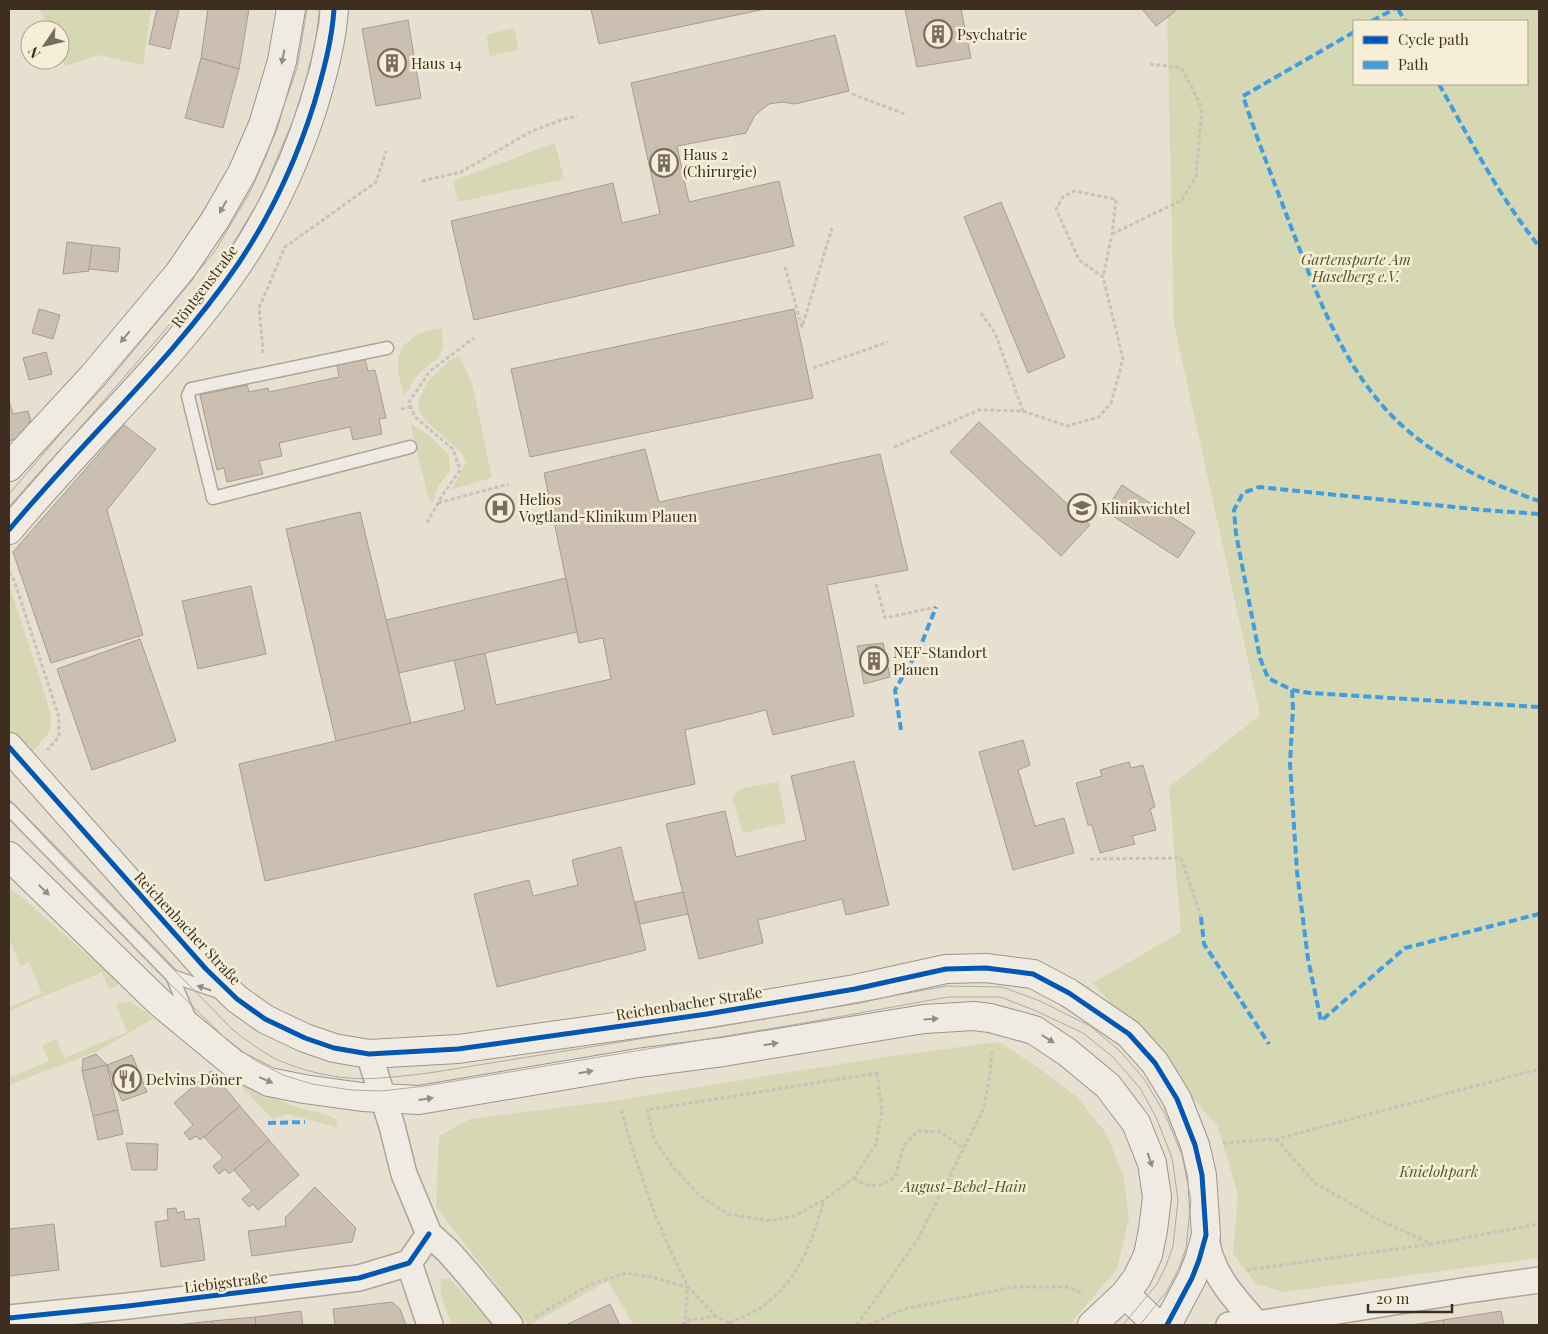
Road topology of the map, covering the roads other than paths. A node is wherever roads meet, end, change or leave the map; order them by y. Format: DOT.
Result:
graph roads {
  1 [pos="291,9"];
  2 [pos="334,9"];
  3 [pos="386,348"];
  4 [pos="410,447"];
  5 [pos="9,467"];
  6 [pos="9,530"];
  7 [pos="9,747"];
  8 [pos="19,767"];
  9 [pos="9,809"];
  10 [pos="9,856"];
  11 [pos="172,976"];
  12 [pos="237,999"];
  13 [pos="196,1034"];
  14 [pos="369,1054"];
  15 [pos="383,1099"];
  16 [pos="429,1234"];
  17 [pos="1206,1235"];
  18 [pos="409,1263"];
  19 [pos="1539,1280"];
  20 [pos="1125,1294"];
  21 [pos="9,1318"];
  22 [pos="520,1323"];
  23 [pos="1257,1324"];
  24 [pos="430,1325"];
  25 [pos="1092,1325"];
  26 [pos="1156,1325"];
  27 [pos="1167,1325"];
  28 [pos="1229,1325"];
  1 -- 5 [label="street, Röntgenstraße, one-way"];
  2 -- 6 [label="street, Röntgenstraße"];
  3 -- 4 [label="lane"];
  7 -- 8 [label="street"];
  8 -- 12 [label="street, Reichenbacher Straße"];
  9 -- 11 [label="lane"];
  10 -- 13 [label="street, one-way"];
  12 -- 11 [label="lane, one-way"];
  11 -- 13 [label="lane"];
  12 -- 14 [label="street, Reichenbacher Straße"];
  13 -- 15 [label="street, one-way"];
  14 -- 15 [label="street"];
  14 -- 17 [label="street, Reichenbacher Straße"];
  15 -- 16 [label="street"];
  15 -- 20 [label="street, one-way"];
  16 -- 18 [label="street"];
  16 -- 22 [label="street"];
  17 -- 23 [label="street"];
  17 -- 27 [label="street, Reichenbacher Straße"];
  18 -- 21 [label="street, Liebigstraße"];
  18 -- 24 [label="street"];
  19 -- 23 [label="street"];
  20 -- 25 [label="street"];
  20 -- 26 [label="street"];
  23 -- 28 [label="street"];
}
